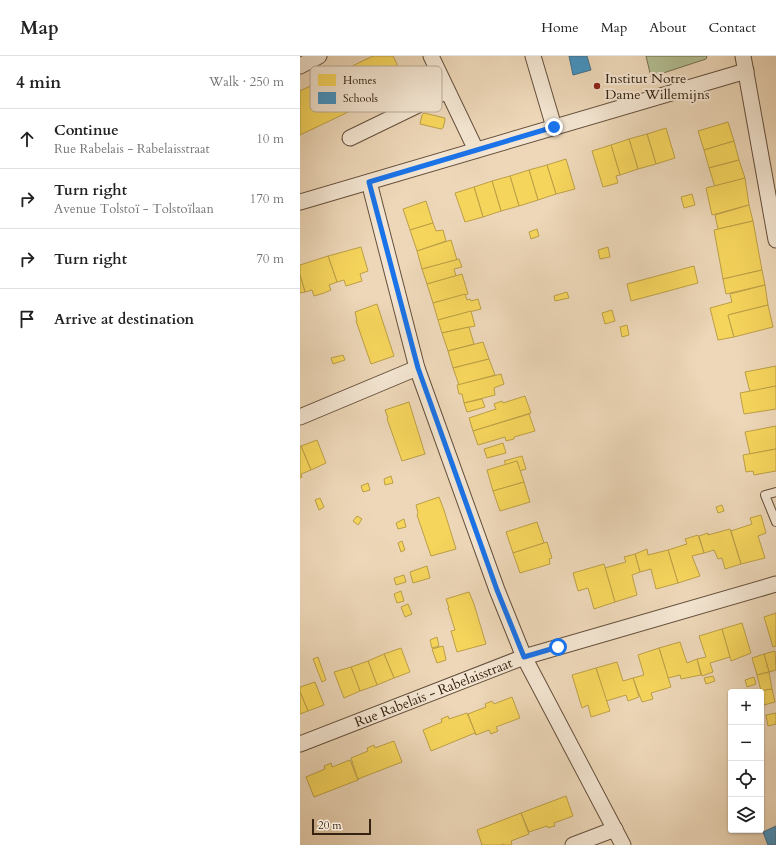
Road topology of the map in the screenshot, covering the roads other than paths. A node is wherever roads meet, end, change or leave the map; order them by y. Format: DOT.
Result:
graph roads {
  1 [pos="319,56"];
  2 [pos="430,56"];
  3 [pos="533,56"];
  4 [pos="743,56"];
  5 [pos="300,66"];
  6 [pos="435,66"];
  7 [pos="746,71"];
  8 [pos="442,81"];
  9 [pos="447,91"];
  10 [pos="442,93"];
  11 [pos="404,112"];
  12 [pos="554,127"];
  13 [pos="350,138"];
  14 [pos="476,150"];
  15 [pos="369,182"];
  16 [pos="300,202"];
  17 [pos="776,240"];
  18 [pos="418,368"];
  19 [pos="300,418"];
  20 [pos="776,492"];
  21 [pos="776,522"];
  22 [pos="776,584"];
  23 [pos="524,657"];
  24 [pos="300,744"];
  25 [pos="615,829"];
  26 [pos="573,845"];
  27 [pos="623,845"];
  1 -- 5 [label="street"];
  2 -- 6 [label="street"];
  3 -- 12 [label="street"];
  4 -- 7 [label="street"];
  7 -- 12 [label="street"];
  7 -- 17 [label="street"];
  8 -- 9 [label="street"];
  9 -- 10 [label="street"];
  9 -- 14 [label="street"];
  11 -- 13 [label="street"];
  12 -- 14 [label="street"];
  14 -- 15 [label="street"];
  15 -- 16 [label="street"];
  15 -- 18 [label="street"];
  18 -- 19 [label="street"];
  18 -- 23 [label="street"];
  20 -- 21 [label="lane"];
  22 -- 23 [label="street, Rue Rabelais - Rabelaisstraat"];
  23 -- 24 [label="street, Rue Rabelais - Rabelaisstraat"];
  23 -- 25 [label="street"];
  25 -- 26 [label="street"];
  25 -- 27 [label="street"];
}
